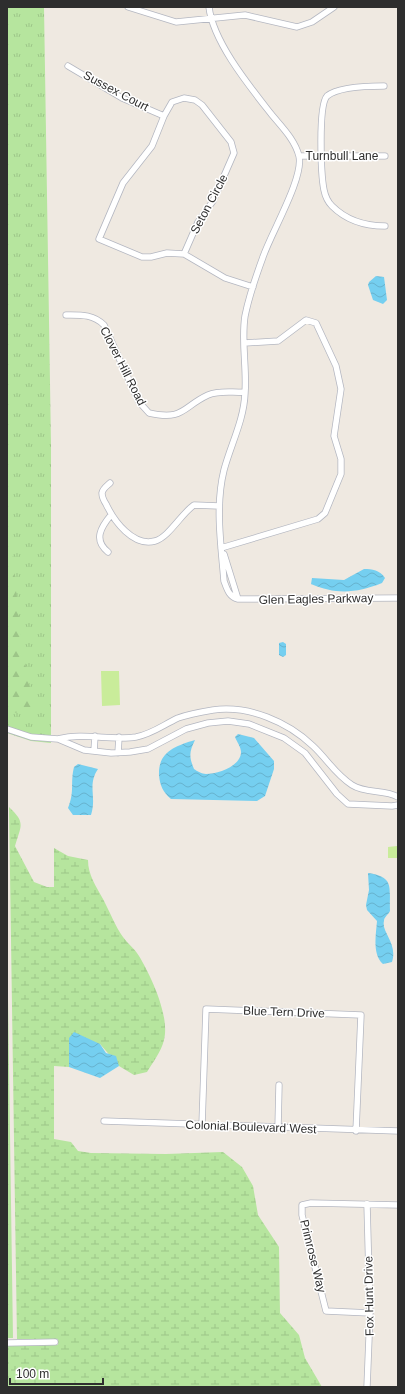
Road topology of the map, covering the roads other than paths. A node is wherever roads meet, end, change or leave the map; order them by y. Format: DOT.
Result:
graph roads {
  1 [pos="128,7"];
  2 [pos="209,7"];
  3 [pos="334,7"];
  4 [pos="210,18"];
  5 [pos="68,66"];
  6 [pos="384,86"];
  7 [pos="164,116"];
  8 [pos="299,156"];
  9 [pos="385,156"];
  10 [pos="322,157"];
  11 [pos="385,226"];
  12 [pos="184,254"];
  13 [pos="253,287"];
  14 [pos="66,314"];
  15 [pos="245,343"];
  16 [pos="245,392"];
  17 [pos="110,483"];
  18 [pos="219,506"];
  19 [pos="111,515"];
  20 [pos="221,548"];
  21 [pos="108,552"];
  22 [pos="398,598"];
  23 [pos="236,599"];
  24 [pos="7,729"];
  25 [pos="95,736"];
  26 [pos="119,737"];
  27 [pos="58,739"];
  28 [pos="94,751"];
  29 [pos="118,753"];
  30 [pos="398,797"];
  31 [pos="398,805"];
  32 [pos="279,1085"];
  33 [pos="104,1121"];
  34 [pos="202,1125"];
  35 [pos="278,1128"];
  36 [pos="356,1131"];
  37 [pos="398,1131"];
  38 [pos="367,1204"];
  39 [pos="398,1205"];
  40 [pos="370,1313"];
  41 [pos="55,1342"];
  42 [pos="7,1343"];
  43 [pos="367,1387"];
  1 -- 4 [label="street"];
  2 -- 4 [label="street"];
  3 -- 4 [label="street"];
  4 -- 8 [label="street"];
  5 -- 7 [label="street, Sussex Court"];
  6 -- 10 [label="street"];
  7 -- 12 [label="street, Seton Circle"];
  7 -- 12 [label="street, Seton Circle"];
  8 -- 10 [label="street, Turnbull Lane"];
  8 -- 13 [label="street"];
  9 -- 10 [label="street, Turnbull Lane"];
  10 -- 11 [label="street"];
  12 -- 13 [label="street"];
  13 -- 15 [label="street"];
  14 -- 16 [label="street, Clover Hill Road"];
  15 -- 16 [label="street"];
  15 -- 20 [label="street"];
  16 -- 18 [label="street"];
  17 -- 19 [label="street"];
  18 -- 19 [label="street"];
  18 -- 20 [label="street"];
  19 -- 21 [label="street"];
  20 -- 23 [label="street"];
  20 -- 23 [label="street"];
  22 -- 23 [label="street, Glen Eagles Parkway"];
  24 -- 27 [label="street"];
  25 -- 26 [label="street"];
  25 -- 27 [label="street"];
  25 -- 28 [label="street"];
  26 -- 29 [label="street"];
  26 -- 30 [label="street"];
  27 -- 28 [label="street"];
  28 -- 29 [label="street"];
  29 -- 31 [label="street"];
  32 -- 35 [label="street"];
  33 -- 34 [label="street, Colonial Boulevard West"];
  34 -- 35 [label="street, Colonial Boulevard West"];
  34 -- 36 [label="street, Blue Tern Drive"];
  35 -- 36 [label="street, Colonial Boulevard West"];
  36 -- 37 [label="street, Colonial Boulevard West"];
  38 -- 39 [label="street, Primrose Way"];
  38 -- 40 [label="street, Fox Hunt Drive"];
  38 -- 40 [label="street, Primrose Way"];
  40 -- 43 [label="street, Fox Hunt Drive"];
  41 -- 42 [label="street"];
}
